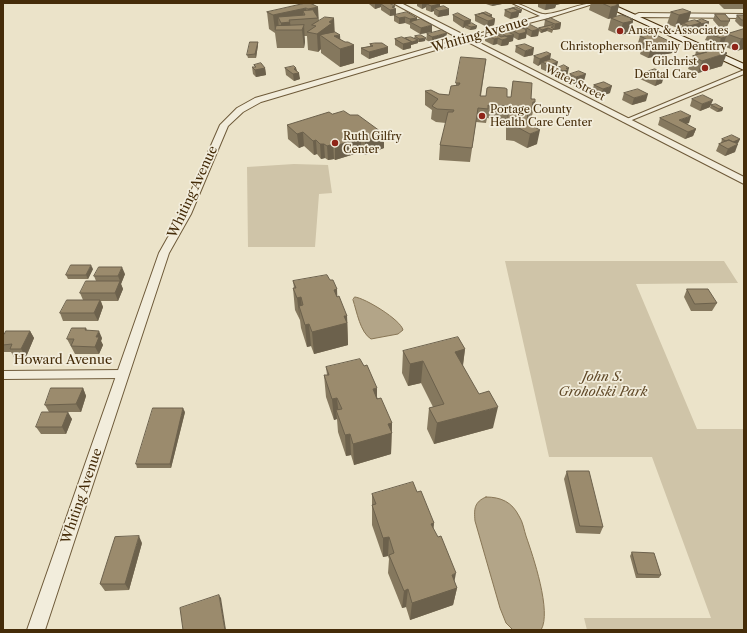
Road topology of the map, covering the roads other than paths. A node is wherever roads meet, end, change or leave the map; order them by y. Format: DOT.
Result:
graph roads {
  1 [pos="396,3"];
  2 [pos="515,3"];
  3 [pos="593,3"];
  4 [pos="602,3"];
  5 [pos="546,16"];
  6 [pos="744,16"];
  7 [pos="633,17"];
  8 [pos="466,39"];
  9 [pos="744,67"];
  10 [pos="744,72"];
  11 [pos="625,121"];
  12 [pos="744,181"];
  13 [pos="123,374"];
  14 [pos="3,375"];
  15 [pos="36,630"];
  1 -- 8 [label="street, Water Street"];
  2 -- 5 [label="street"];
  3 -- 5 [label="street, Whiting Avenue"];
  4 -- 7 [label="main road"];
  5 -- 8 [label="street, Whiting Avenue"];
  6 -- 7 [label="street"];
  7 -- 9 [label="main road"];
  8 -- 11 [label="street, Water Street"];
  8 -- 13 [label="street, Whiting Avenue"];
  10 -- 11 [label="street"];
  11 -- 12 [label="street, Water Street"];
  13 -- 14 [label="street, Howard Avenue"];
  13 -- 15 [label="street, Whiting Avenue"];
}
